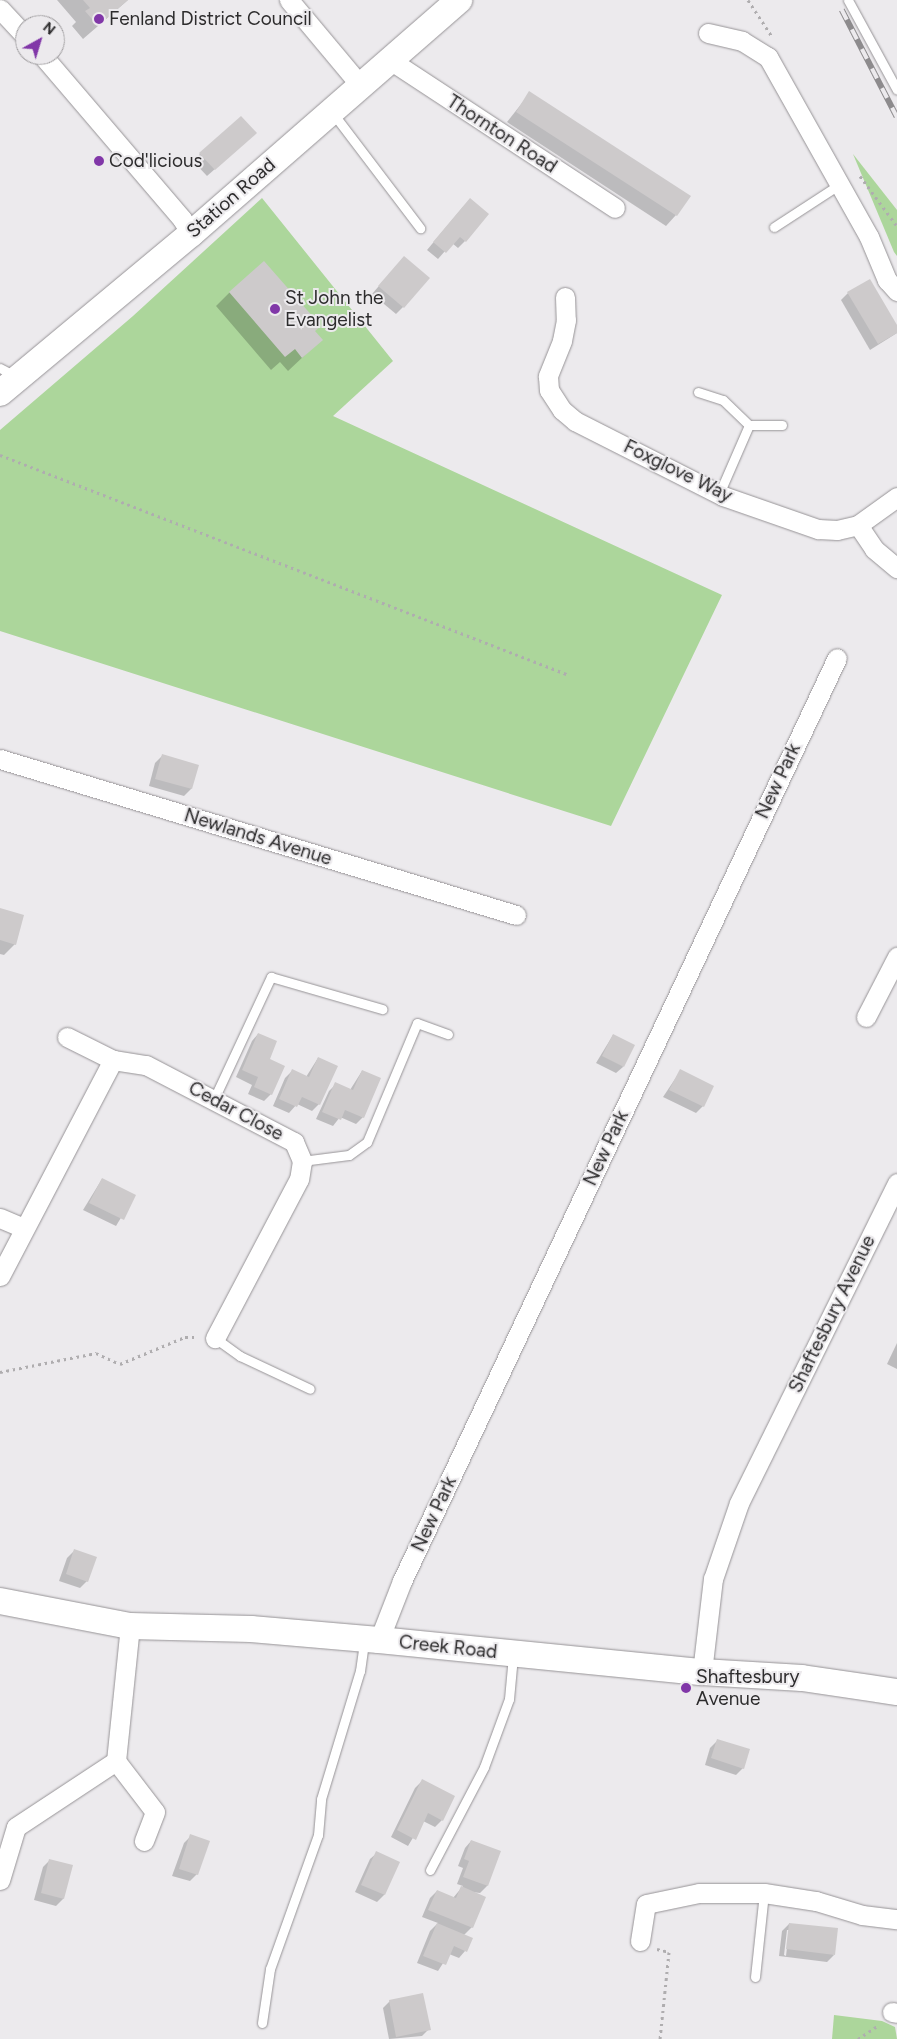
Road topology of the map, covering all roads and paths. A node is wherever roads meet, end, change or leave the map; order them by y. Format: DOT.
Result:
graph roads {
  1 [pos="288,0"];
  2 [pos="459,0"];
  3 [pos="848,0"];
  4 [pos="0,9"];
  5 [pos="15,25"];
  6 [pos="708,33"];
  7 [pos="390,60"];
  8 [pos="51,65"];
  9 [pos="360,85"];
  10 [pos="897,90"];
  11 [pos="330,110"];
  12 [pos="859,175"];
  13 [pos="840,184"];
  14 [pos="615,208"];
  15 [pos="897,226"];
  16 [pos="774,227"];
  17 [pos="420,228"];
  18 [pos="191,234"];
  19 [pos="897,291"];
  20 [pos="564,297"];
  21 [pos="6,380"];
  22 [pos="698,392"];
  23 [pos="749,425"];
  24 [pos="782,425"];
  25 [pos="0,455"];
  26 [pos="719,494"];
  27 [pos="897,497"];
  28 [pos="858,524"];
  29 [pos="897,568"];
  30 [pos="837,658"];
  31 [pos="569,674"];
  32 [pos="0,759"];
  33 [pos="516,916"];
  34 [pos="897,957"];
  35 [pos="382,1009"];
  36 [pos="866,1017"];
  37 [pos="448,1034"];
  38 [pos="67,1037"];
  39 [pos="113,1060"];
  40 [pos="214,1099"];
  41 [pos="302,1160"];
  42 [pos="897,1183"];
  43 [pos="0,1218"];
  44 [pos="23,1228"];
  45 [pos="0,1276"];
  46 [pos="215,1338"];
  47 [pos="0,1372"];
  48 [pos="310,1389"];
  49 [pos="0,1601"];
  50 [pos="130,1626"];
  51 [pos="371,1639"];
  52 [pos="513,1653"];
  53 [pos="702,1672"];
  54 [pos="897,1692"];
  55 [pos="116,1762"];
  56 [pos="144,1841"];
  57 [pos="430,1870"];
  58 [pos="0,1880"];
  59 [pos="764,1893"];
  60 [pos="897,1919"];
  61 [pos="640,1941"];
  62 [pos="755,1977"];
  63 [pos="895,2013"];
  64 [pos="262,2023"];
  65 [pos="660,2039"];
  66 [pos="858,2039"];
  1 -- 9 [label="street"];
  2 -- 7 [label="street, Station Road"];
  3 -- 10 [label="lane"];
  4 -- 5 [label="street"];
  6 -- 13 [label="street"];
  7 -- 9 [label="street, Station Road"];
  7 -- 14 [label="street, Thornton Road"];
  8 -- 18 [label="street"];
  9 -- 11 [label="street, Station Road"];
  11 -- 17 [label="lane"];
  11 -- 18 [label="street, Station Road"];
  12 -- 15 [label="path"];
  13 -- 16 [label="lane"];
  13 -- 19 [label="street"];
  18 -- 21 [label="street, Station Road"];
  20 -- 26 [label="street, Foxglove Way"];
  22 -- 23 [label="lane"];
  23 -- 24 [label="lane"];
  23 -- 26 [label="lane"];
  25 -- 31 [label="path"];
  26 -- 28 [label="street, Foxglove Way"];
  27 -- 28 [label="street"];
  28 -- 29 [label="street"];
  30 -- 51 [label="street, New Park"];
  32 -- 33 [label="street, Newlands Avenue"];
  34 -- 36 [label="street"];
  35 -- 40 [label="lane"];
  37 -- 41 [label="lane"];
  38 -- 39 [label="street, Cedar Close"];
  39 -- 40 [label="street, Cedar Close"];
  39 -- 44 [label="street"];
  40 -- 41 [label="street, Cedar Close"];
  41 -- 46 [label="street"];
  42 -- 53 [label="street, Shaftesbury Avenue"];
  43 -- 44 [label="street"];
  44 -- 45 [label="street"];
  46 -- 47 [label="path"];
  46 -- 48 [label="lane"];
  49 -- 50 [label="street, Creek Road"];
  50 -- 51 [label="street, Creek Road"];
  50 -- 55 [label="street"];
  51 -- 52 [label="street, Creek Road"];
  51 -- 64 [label="lane"];
  52 -- 53 [label="street, Creek Road"];
  52 -- 57 [label="lane"];
  53 -- 54 [label="street, Creek Road"];
  55 -- 56 [label="street"];
  55 -- 58 [label="street"];
  59 -- 60 [label="street"];
  59 -- 61 [label="street"];
  59 -- 62 [label="lane"];
  61 -- 65 [label="path"];
  63 -- 66 [label="path"];
}
